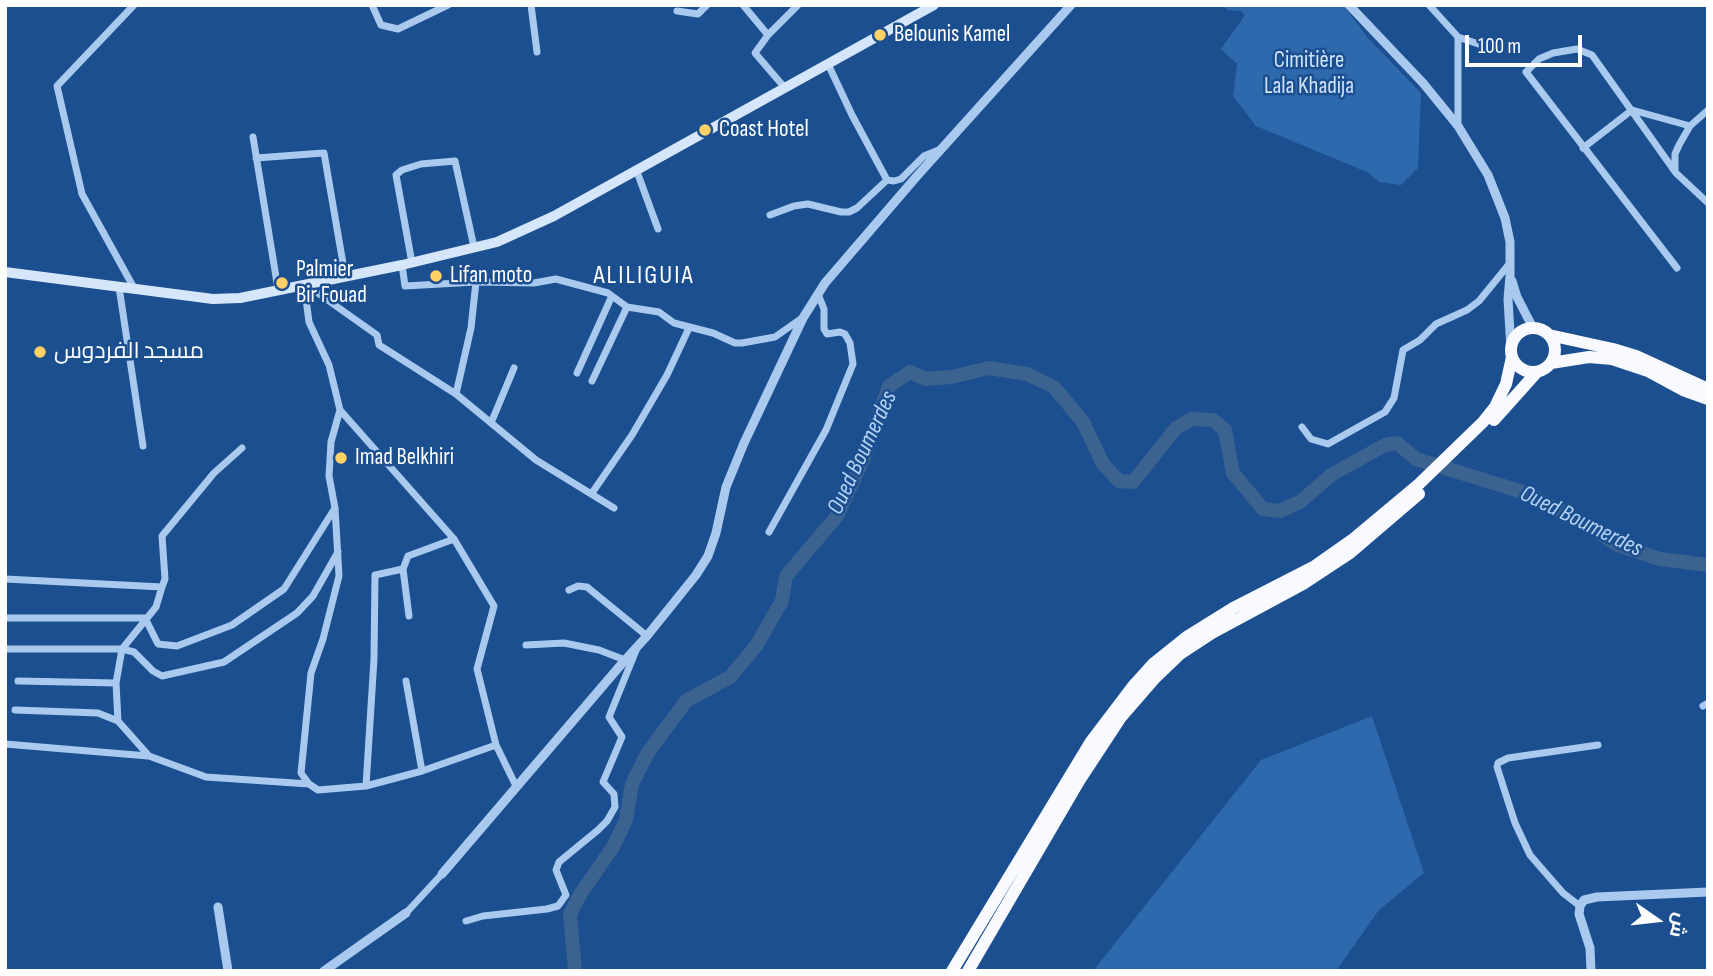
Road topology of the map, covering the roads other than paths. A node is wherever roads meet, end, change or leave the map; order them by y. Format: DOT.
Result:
graph roads {
  1 [pos="134,5"];
  2 [pos="372,5"];
  3 [pos="449,5"];
  4 [pos="531,5"];
  5 [pos="707,5"];
  6 [pos="743,5"];
  7 [pos="798,5"];
  8 [pos="934,5"];
  9 [pos="1071,5"];
  10 [pos="1349,5"];
  11 [pos="1429,5"];
  12 [pos="677,12"];
  13 [pos="768,34"];
  14 [pos="1458,37"];
  15 [pos="1496,50"];
  16 [pos="537,52"];
  17 [pos="828,64"];
  18 [pos="785,88"];
  19 [pos="1632,110"];
  20 [pos="1708,110"];
  21 [pos="1458,126"];
  22 [pos="1689,126"];
  23 [pos="253,137"];
  24 [pos="1583,148"];
  25 [pos="942,149"];
  26 [pos="256,158"];
  27 [pos="636,169"];
  28 [pos="1676,173"];
  29 [pos="887,180"];
  30 [pos="1708,203"];
  31 [pos="769,215"];
  32 [pos="658,229"];
  33 [pos="474,247"];
  34 [pos="1510,263"];
  35 [pos="407,264"];
  36 [pos="1677,268"];
  37 [pos="5,272"];
  38 [pos="345,275"];
  39 [pos="1510,276"];
  40 [pos="476,282"];
  41 [pos="304,284"];
  42 [pos="119,287"];
  43 [pos="134,288"];
  44 [pos="278,289"];
  45 [pos="818,294"];
  46 [pos="611,298"];
  47 [pos="627,307"];
  48 [pos="803,318"];
  49 [pos="689,328"];
  50 [pos="1533,328"];
  51 [pos="1549,335"];
  52 [pos="1511,353"];
  53 [pos="1551,363"];
  54 [pos="514,368"];
  55 [pos="1537,372"];
  56 [pos="577,373"];
  57 [pos="592,381"];
  58 [pos="1708,389"];
  59 [pos="456,394"];
  60 [pos="1708,400"];
  61 [pos="341,410"];
  62 [pos="491,423"];
  63 [pos="1302,427"];
  64 [pos="143,446"];
  65 [pos="242,449"];
  66 [pos="1448,461"];
  67 [pos="1432,477"];
  68 [pos="592,493"];
  69 [pos="335,508"];
  70 [pos="614,508"];
  71 [pos="769,531"];
  72 [pos="454,539"];
  73 [pos="339,551"];
  74 [pos="403,569"];
  75 [pos="5,579"];
  76 [pos="162,587"];
  77 [pos="569,590"];
  78 [pos="410,616"];
  79 [pos="5,618"];
  80 [pos="145,618"];
  81 [pos="647,636"];
  82 [pos="526,645"];
  83 [pos="638,648"];
  84 [pos="5,649"];
  85 [pos="122,649"];
  86 [pos="625,660"];
  87 [pos="18,681"];
  88 [pos="406,681"];
  89 [pos="116,683"];
  90 [pos="15,710"];
  91 [pos="118,721"];
  92 [pos="5,744"];
  93 [pos="496,745"];
  94 [pos="1598,745"];
  95 [pos="149,756"];
  96 [pos="422,771"];
  97 [pos="309,784"];
  98 [pos="366,786"];
  99 [pos="516,786"];
  100 [pos="442,874"];
  101 [pos="1708,892"];
  102 [pos="1580,906"];
  103 [pos="218,907"];
  104 [pos="406,913"];
  105 [pos="466,921"];
  106 [pos="228,971"];
  107 [pos="324,971"];
  108 [pos="952,971"];
  109 [pos="968,971"];
  110 [pos="1591,971"];
  1 -- 43 [label="street"];
  2 -- 3 [label="street"];
  4 -- 16 [label="street"];
  5 -- 12 [label="street"];
  6 -- 13 [label="street"];
  7 -- 13 [label="street"];
  8 -- 17 [label="main road"];
  9 -- 25 [label="street"];
  10 -- 21 [label="street"];
  11 -- 14 [label="street"];
  13 -- 18 [label="street"];
  14 -- 15 [label="street"];
  14 -- 21 [label="street"];
  17 -- 18 [label="main road"];
  17 -- 29 [label="street"];
  18 -- 27 [label="main road"];
  19 -- 22 [label="street"];
  19 -- 24 [label="street"];
  19 -- 24 [label="street"];
  19 -- 28 [label="street"];
  20 -- 22 [label="street"];
  21 -- 34 [label="street"];
  22 -- 28 [label="street"];
  23 -- 26 [label="street"];
  24 -- 36 [label="street"];
  25 -- 29 [label="street"];
  25 -- 45 [label="street"];
  26 -- 38 [label="street"];
  26 -- 44 [label="street"];
  27 -- 32 [label="street"];
  27 -- 33 [label="main road"];
  28 -- 30 [label="street"];
  29 -- 31 [label="street"];
  33 -- 35 [label="main road"];
  33 -- 35 [label="street"];
  34 -- 39 [label="street"];
  34 -- 63 [label="street"];
  35 -- 38 [label="main road"];
  35 -- 40 [label="street"];
  37 -- 42 [label="main road"];
  38 -- 41 [label="main road"];
  39 -- 50 [label="street"];
  39 -- 52 [label="street"];
  40 -- 46 [label="street"];
  40 -- 59 [label="street"];
  41 -- 44 [label="main road"];
  41 -- 59 [label="street"];
  41 -- 61 [label="street"];
  42 -- 43 [label="main road"];
  42 -- 64 [label="street"];
  43 -- 44 [label="main road"];
  45 -- 48 [label="street"];
  45 -- 71 [label="street"];
  46 -- 47 [label="street"];
  46 -- 56 [label="street"];
  47 -- 49 [label="street"];
  47 -- 57 [label="street"];
  48 -- 49 [label="street"];
  48 -- 81 [label="street"];
  49 -- 68 [label="street"];
  50 -- 51 [label="highway"];
  50 -- 52 [label="highway"];
  51 -- 53 [label="highway"];
  51 -- 58 [label="highway"];
  52 -- 55 [label="highway"];
  52 -- 66 [label="highway"];
  53 -- 55 [label="highway"];
  53 -- 60 [label="highway"];
  54 -- 62 [label="street"];
  55 -- 66 [label="highway"];
  59 -- 62 [label="street"];
  61 -- 69 [label="street"];
  61 -- 72 [label="street"];
  62 -- 68 [label="street"];
  65 -- 76 [label="street"];
  66 -- 67 [label="highway"];
  67 -- 108 [label="highway"];
  67 -- 109 [label="highway"];
  68 -- 70 [label="street"];
  69 -- 73 [label="street"];
  69 -- 80 [label="street"];
  72 -- 74 [label="street"];
  72 -- 93 [label="street"];
  73 -- 85 [label="street"];
  73 -- 97 [label="street"];
  74 -- 78 [label="street"];
  74 -- 98 [label="street"];
  75 -- 76 [label="street"];
  76 -- 80 [label="street"];
  77 -- 81 [label="street"];
  79 -- 80 [label="street"];
  80 -- 85 [label="street"];
  81 -- 83 [label="street"];
  82 -- 86 [label="street"];
  83 -- 86 [label="street"];
  83 -- 105 [label="street"];
  84 -- 85 [label="street"];
  85 -- 89 [label="street"];
  86 -- 99 [label="street"];
  87 -- 89 [label="street"];
  88 -- 96 [label="street"];
  89 -- 91 [label="street"];
  90 -- 91 [label="street"];
  91 -- 95 [label="street"];
  92 -- 95 [label="street"];
  93 -- 96 [label="street"];
  93 -- 99 [label="street"];
  94 -- 102 [label="street"];
  95 -- 97 [label="street"];
  96 -- 98 [label="street"];
  97 -- 98 [label="street"];
  99 -- 100 [label="street"];
  100 -- 104 [label="street"];
  101 -- 102 [label="street"];
  102 -- 110 [label="street"];
  103 -- 106 [label="street"];
  104 -- 107 [label="street"];
}
